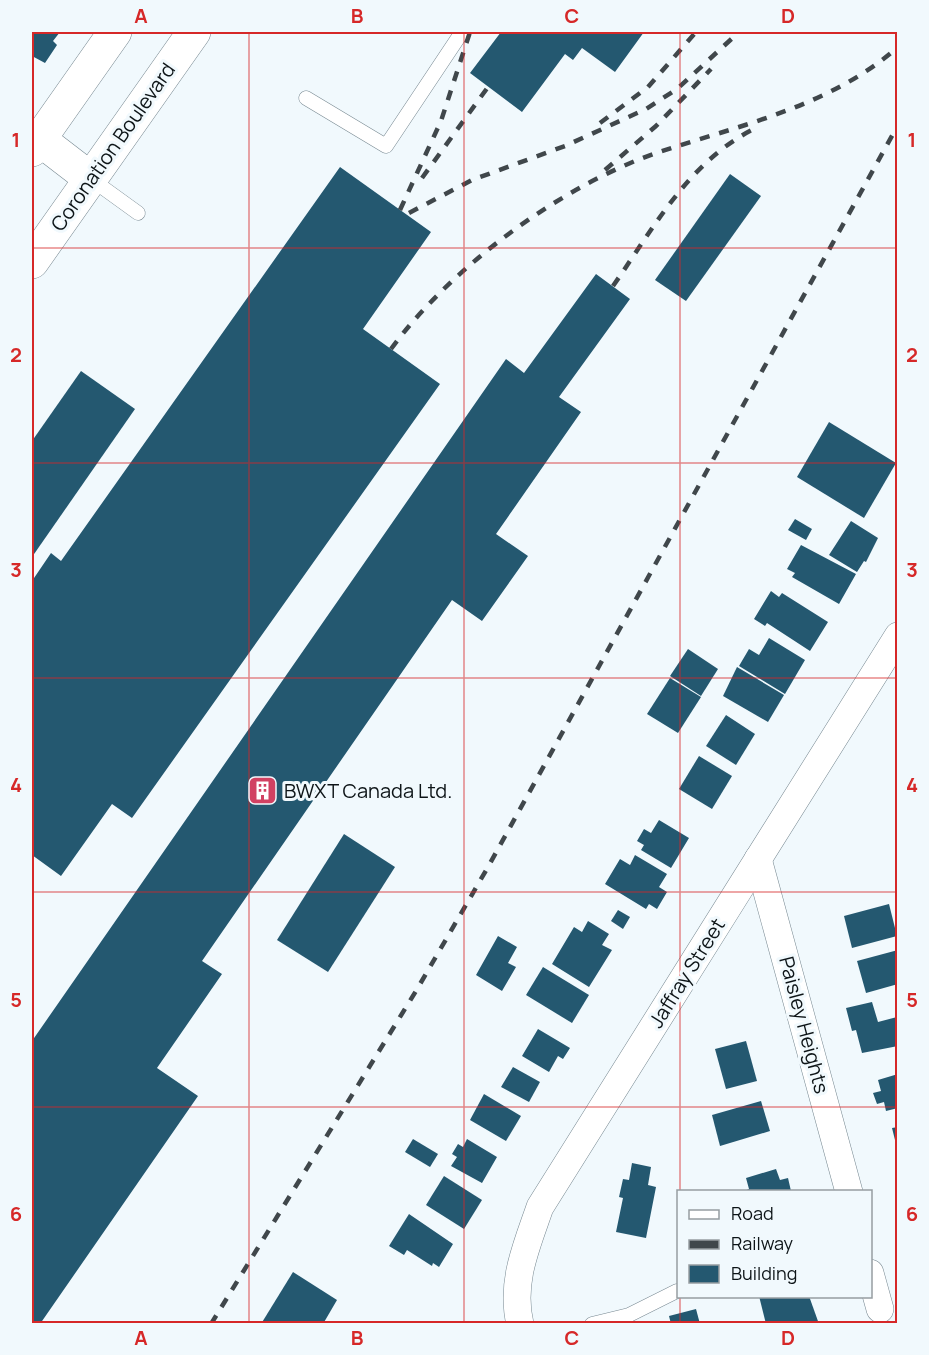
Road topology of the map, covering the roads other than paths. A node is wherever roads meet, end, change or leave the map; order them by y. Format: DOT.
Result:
graph roads {
  1 [pos="115,32"];
  2 [pos="194,32"];
  3 [pos="462,32"];
  4 [pos="306,98"];
  5 [pos="34,141"];
  6 [pos="91,179"];
  7 [pos="138,213"];
  8 [pos="32,262"];
  9 [pos="897,636"];
  10 [pos="758,860"];
  11 [pos="849,1190"];
  12 [pos="872,1280"];
  13 [pos="677,1291"];
  14 [pos="880,1309"];
  15 [pos="520,1323"];
  16 [pos="592,1323"];
  1 -- 5 [label="main road"];
  2 -- 6 [label="main road, Coronation Boulevard"];
  3 -- 4 [label="lane"];
  5 -- 6 [label="main road"];
  6 -- 7 [label="lane"];
  6 -- 8 [label="main road, Coronation Boulevard"];
  9 -- 10 [label="street, Jaffray Street"];
  10 -- 11 [label="street, Paisley Heights"];
  10 -- 15 [label="street, Jaffray Street"];
  12 -- 14 [label="street"];
  13 -- 16 [label="lane"];
}
